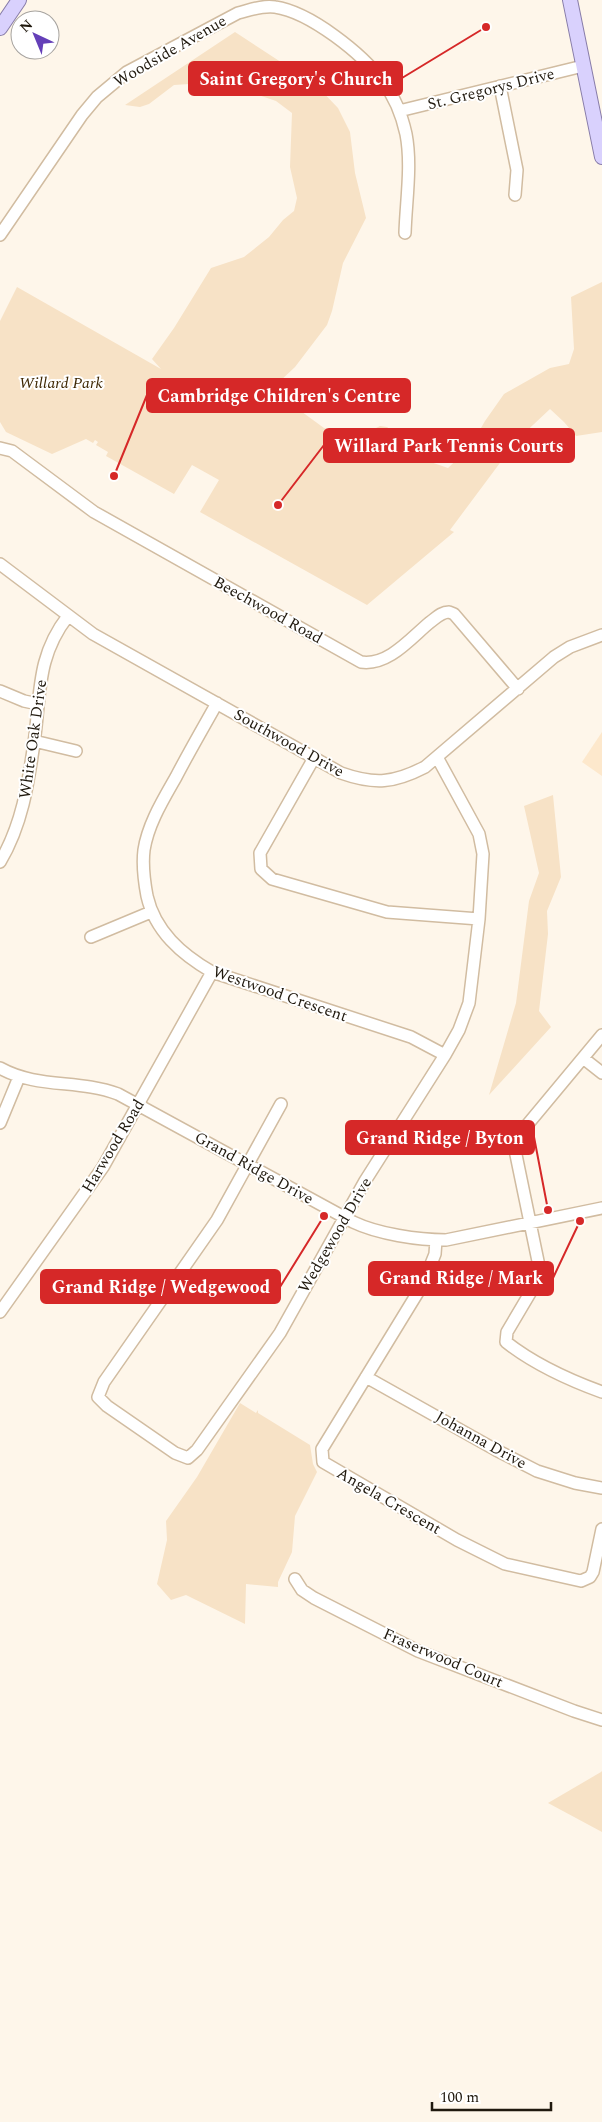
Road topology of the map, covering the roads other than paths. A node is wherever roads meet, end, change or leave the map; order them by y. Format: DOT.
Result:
graph roads {
  1 [pos="19,0"];
  2 [pos="570,0"];
  3 [pos="292,5"];
  4 [pos="0,28"];
  5 [pos="583,66"];
  6 [pos="500,86"];
  7 [pos="399,111"];
  8 [pos="602,158"];
  9 [pos="515,195"];
  10 [pos="405,233"];
  11 [pos="0,235"];
  12 [pos="0,448"];
  13 [pos="0,564"];
  14 [pos="68,616"];
  15 [pos="602,635"];
  16 [pos="518,688"];
  17 [pos="0,692"];
  18 [pos="217,703"];
  19 [pos="38,704"];
  20 [pos="34,741"];
  21 [pos="76,751"];
  22 [pos="437,757"];
  23 [pos="314,758"];
  24 [pos="5,844"];
  25 [pos="0,862"];
  26 [pos="151,912"];
  27 [pos="479,919"];
  28 [pos="91,936"];
  29 [pos="212,972"];
  30 [pos="602,1035"];
  31 [pos="445,1055"];
  32 [pos="584,1058"];
  33 [pos="0,1068"];
  34 [pos="602,1073"];
  35 [pos="19,1077"];
  36 [pos="139,1104"];
  37 [pos="281,1104"];
  38 [pos="0,1123"];
  39 [pos="248,1164"];
  40 [pos="602,1208"];
  41 [pos="344,1217"];
  42 [pos="530,1223"];
  43 [pos="436,1240"];
  44 [pos="0,1312"];
  45 [pos="366,1377"];
  46 [pos="602,1392"];
  47 [pos="602,1488"];
  48 [pos="602,1530"];
  49 [pos="295,1579"];
  50 [pos="602,1720"];
  1 -- 4 [label="main road"];
  2 -- 5 [label="main road"];
  3 -- 7 [label="street, Woodside Avenue"];
  3 -- 11 [label="street, Woodside Avenue"];
  5 -- 6 [label="street, St. Gregorys Drive"];
  5 -- 8 [label="main road"];
  6 -- 7 [label="street, St. Gregorys Drive"];
  6 -- 9 [label="street"];
  7 -- 10 [label="street, Woodside Avenue"];
  12 -- 16 [label="street, Beechwood Road"];
  13 -- 14 [label="street, Southwood Drive"];
  14 -- 18 [label="street, Southwood Drive"];
  14 -- 19 [label="street, White Oak Drive"];
  15 -- 16 [label="street, Southwood Drive"];
  16 -- 22 [label="street, Southwood Drive"];
  17 -- 19 [label="street"];
  18 -- 23 [label="street, Southwood Drive"];
  18 -- 26 [label="street, Westwood Crescent"];
  19 -- 20 [label="street, White Oak Drive"];
  20 -- 21 [label="street"];
  20 -- 24 [label="street, White Oak Drive"];
  22 -- 23 [label="street, Southwood Drive"];
  22 -- 27 [label="street, Wedgewood Drive"];
  23 -- 27 [label="street"];
  24 -- 25 [label="street, White Oak Drive"];
  26 -- 28 [label="street"];
  26 -- 29 [label="street, Westwood Crescent"];
  27 -- 31 [label="street, Wedgewood Drive"];
  29 -- 31 [label="street, Westwood Crescent"];
  29 -- 36 [label="street, Harwood Road"];
  30 -- 32 [label="street"];
  31 -- 41 [label="street, Wedgewood Drive"];
  32 -- 34 [label="street"];
  32 -- 42 [label="street"];
  33 -- 35 [label="street, Grand Ridge Drive"];
  35 -- 36 [label="street, Grand Ridge Drive"];
  35 -- 38 [label="street"];
  36 -- 39 [label="street, Grand Ridge Drive"];
  36 -- 44 [label="street, Harwood Road"];
  37 -- 39 [label="street"];
  39 -- 41 [label="street, Grand Ridge Drive"];
  39 -- 41 [label="street, Wedgewood Drive"];
  40 -- 42 [label="street, Grand Ridge Drive"];
  41 -- 43 [label="street, Grand Ridge Drive"];
  42 -- 43 [label="street, Grand Ridge Drive"];
  42 -- 46 [label="street"];
  43 -- 45 [label="street, Angela Crescent"];
  45 -- 47 [label="street, Johanna Drive"];
  45 -- 48 [label="street, Angela Crescent"];
  49 -- 50 [label="street, Fraserwood Court"];
}
